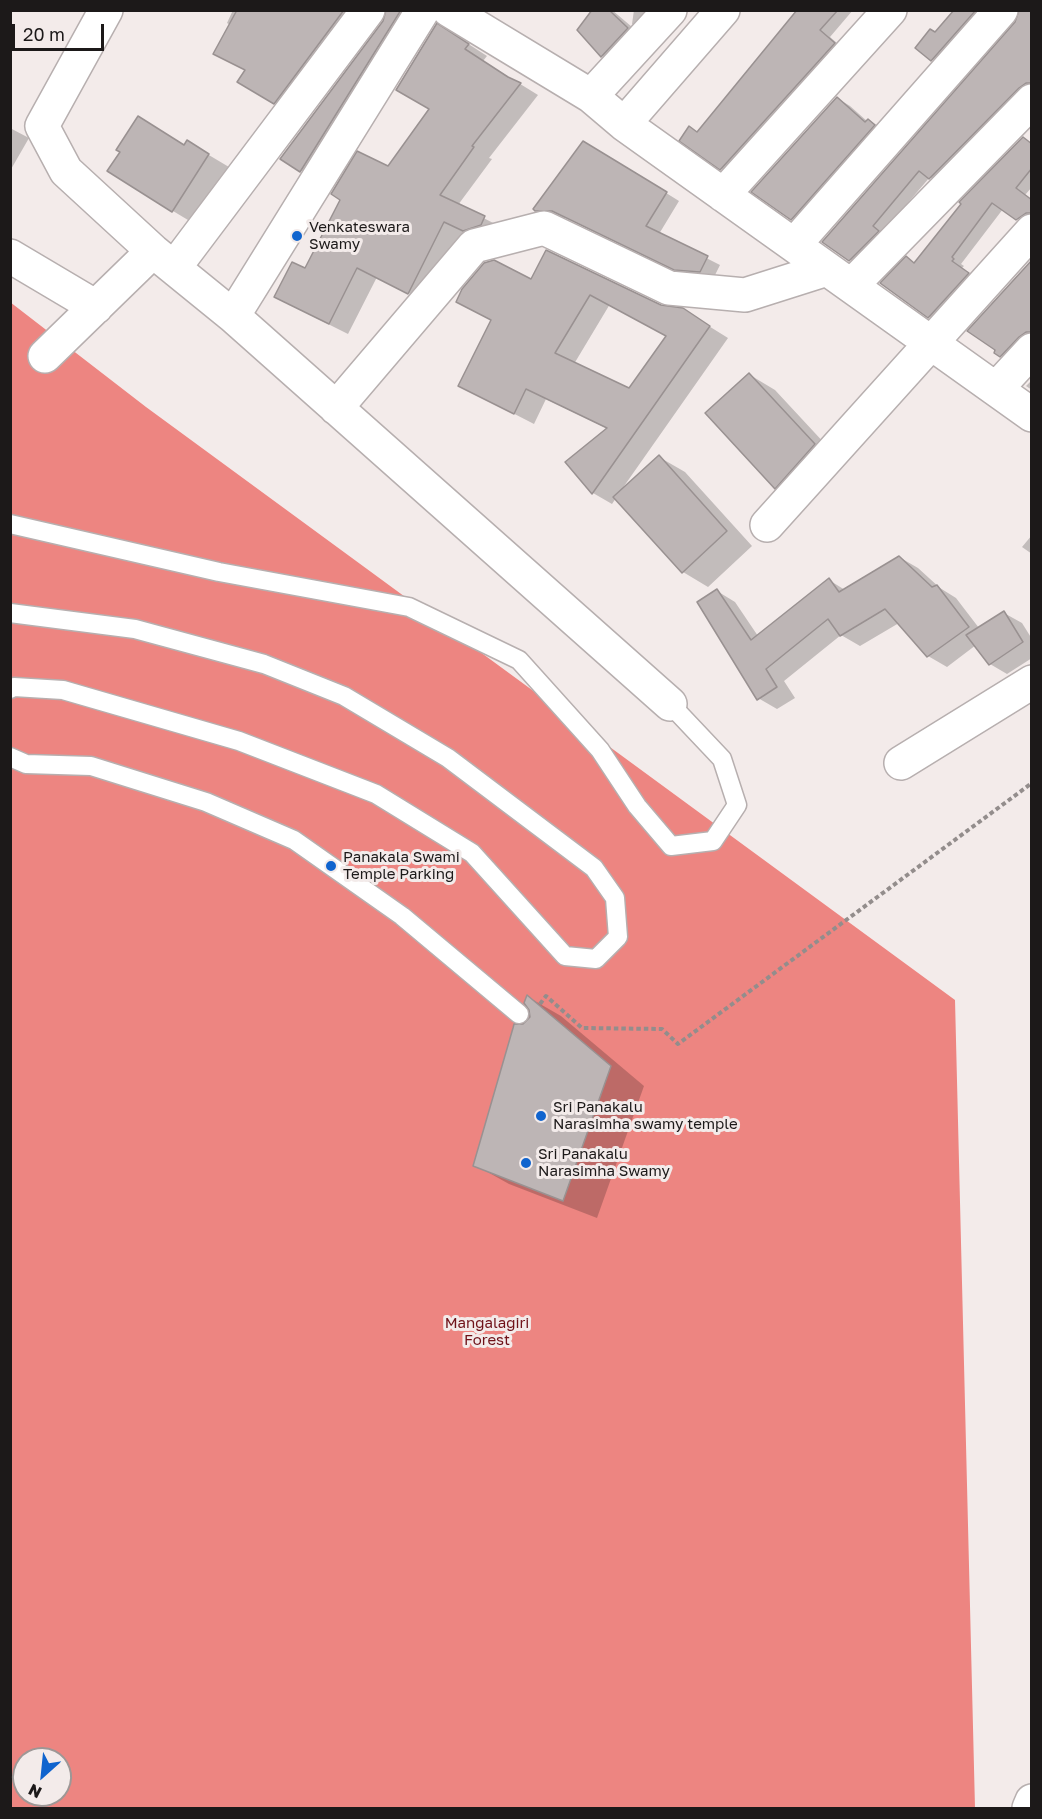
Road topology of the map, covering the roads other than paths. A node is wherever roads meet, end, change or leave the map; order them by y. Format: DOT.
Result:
graph roads {
  1 [pos="106,10"];
  2 [pos="368,10"];
  3 [pos="423,10"];
  4 [pos="449,10"];
  5 [pos="670,10"];
  6 [pos="723,10"];
  7 [pos="890,10"];
  8 [pos="1001,10"];
  9 [pos="591,96"];
  10 [pos="1032,101"];
  11 [pos="624,124"];
  12 [pos="723,195"];
  13 [pos="1032,231"];
  14 [pos="794,245"];
  15 [pos="10,256"];
  16 [pos="163,259"];
  17 [pos="839,277"];
  18 [pos="96,307"];
  19 [pos="232,316"];
  20 [pos="932,344"];
  21 [pos="1032,350"];
  22 [pos="45,356"];
  23 [pos="996,389"];
  24 [pos="336,408"];
  25 [pos="1032,415"];
  26 [pos="10,524"];
  27 [pos="767,525"];
  28 [pos="10,613"];
  29 [pos="1032,682"];
  30 [pos="10,689"];
  31 [pos="670,704"];
  32 [pos="10,757"];
  33 [pos="902,763"];
  34 [pos="519,1014"];
  35 [pos="1032,1801"];
  36 [pos="1029,1809"];
  1 -- 16 [label="street"];
  2 -- 16 [label="street"];
  3 -- 19 [label="street"];
  4 -- 9 [label="street"];
  5 -- 9 [label="street"];
  6 -- 11 [label="street"];
  7 -- 12 [label="street"];
  8 -- 14 [label="street"];
  9 -- 11 [label="street"];
  10 -- 17 [label="street"];
  11 -- 12 [label="street"];
  12 -- 14 [label="street"];
  13 -- 20 [label="street"];
  14 -- 17 [label="street"];
  15 -- 18 [label="street"];
  16 -- 18 [label="street"];
  16 -- 19 [label="street"];
  17 -- 20 [label="street"];
  17 -- 24 [label="street"];
  18 -- 22 [label="street"];
  19 -- 24 [label="street"];
  20 -- 23 [label="street"];
  20 -- 27 [label="street"];
  21 -- 23 [label="street"];
  23 -- 25 [label="street"];
  24 -- 31 [label="street"];
  26 -- 31 [label="lane"];
  28 -- 30 [label="lane"];
  29 -- 33 [label="street"];
  32 -- 34 [label="lane"];
  35 -- 36 [label="street"];
}
